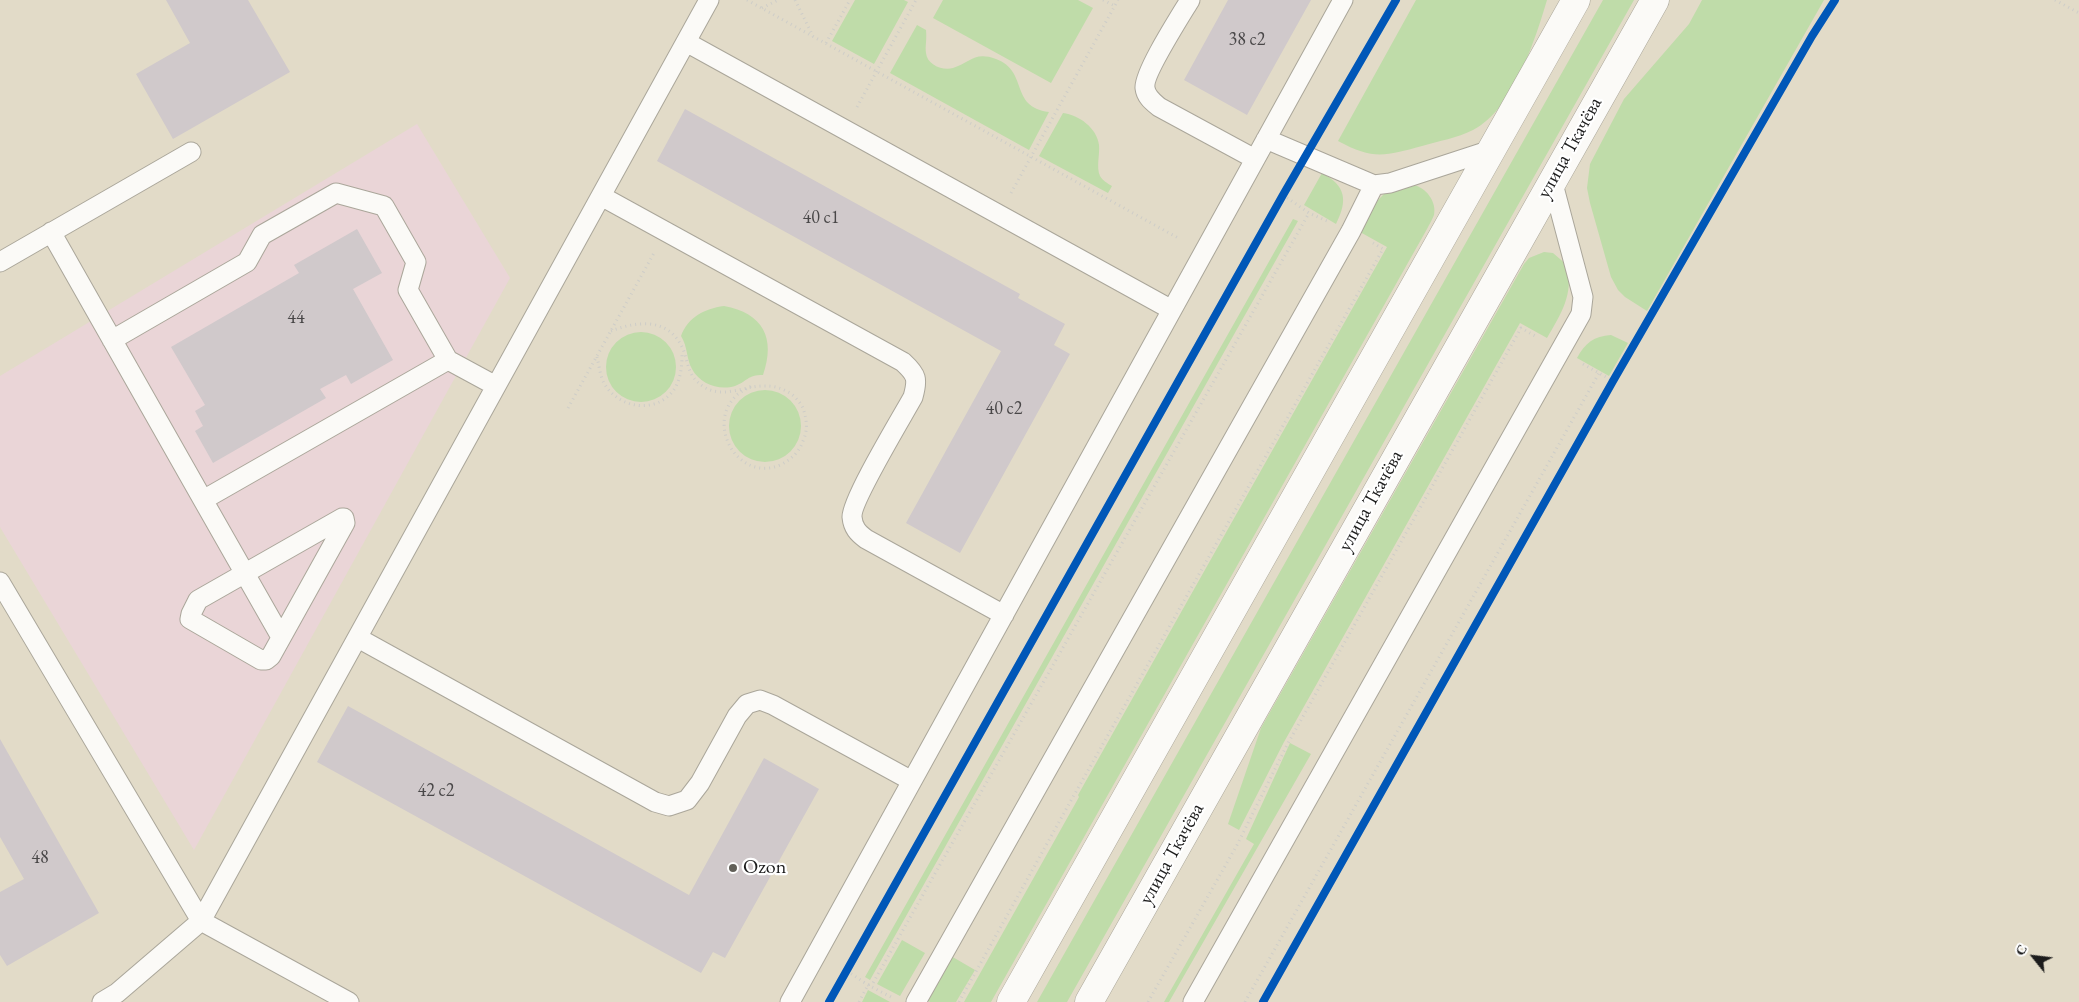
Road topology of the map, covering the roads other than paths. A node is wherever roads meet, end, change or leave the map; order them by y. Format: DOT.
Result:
graph roads {
  1 [pos="709,0"];
  2 [pos="1190,0"];
  3 [pos="1343,0"];
  4 [pos="1576,0"];
  5 [pos="1655,1"];
  6 [pos="686,42"];
  7 [pos="1266,139"];
  8 [pos="1494,149"];
  9 [pos="191,152"];
  10 [pos="1255,159"];
  11 [pos="1552,180"];
  12 [pos="1374,185"];
  13 [pos="601,196"];
  14 [pos="51,232"];
  15 [pos="0,262"];
  16 [pos="1172,310"];
  17 [pos="112,340"];
  18 [pos="448,360"];
  19 [pos="496,386"];
  20 [pos="203,500"];
  21 [pos="245,573"];
  22 [pos="0,582"];
  23 [pos="1004,615"];
  24 [pos="281,637"];
  25 [pos="358,638"];
  26 [pos="912,781"];
  27 [pos="201,921"];
  28 [pos="102,1002"];
  29 [pos="349,1002"];
  30 [pos="790,1002"];
  31 [pos="916,1002"];
  32 [pos="1011,1002"];
  33 [pos="1089,1002"];
  34 [pos="1193,1002"];
  1 -- 6 [label="lane"];
  2 -- 10 [label="lane"];
  3 -- 7 [label="lane"];
  4 -- 8 [label="street"];
  5 -- 11 [label="street, улица Ткачёва"];
  6 -- 13 [label="lane"];
  6 -- 16 [label="lane"];
  7 -- 10 [label="lane"];
  7 -- 12 [label="lane"];
  8 -- 12 [label="lane"];
  8 -- 32 [label="street"];
  9 -- 14 [label="lane"];
  10 -- 16 [label="lane"];
  11 -- 33 [label="street, улица Ткачёва"];
  11 -- 34 [label="lane"];
  12 -- 31 [label="lane"];
  13 -- 19 [label="lane"];
  13 -- 23 [label="lane"];
  14 -- 15 [label="lane"];
  14 -- 17 [label="lane"];
  16 -- 23 [label="lane"];
  17 -- 18 [label="lane"];
  17 -- 20 [label="lane"];
  18 -- 19 [label="lane"];
  18 -- 20 [label="lane"];
  19 -- 25 [label="lane"];
  20 -- 21 [label="lane"];
  21 -- 24 [label="lane"];
  21 -- 24 [label="lane"];
  21 -- 24 [label="lane"];
  22 -- 27 [label="lane"];
  23 -- 26 [label="lane"];
  25 -- 26 [label="lane"];
  25 -- 27 [label="lane"];
  26 -- 30 [label="lane"];
  27 -- 28 [label="lane"];
  27 -- 29 [label="lane"];
}
